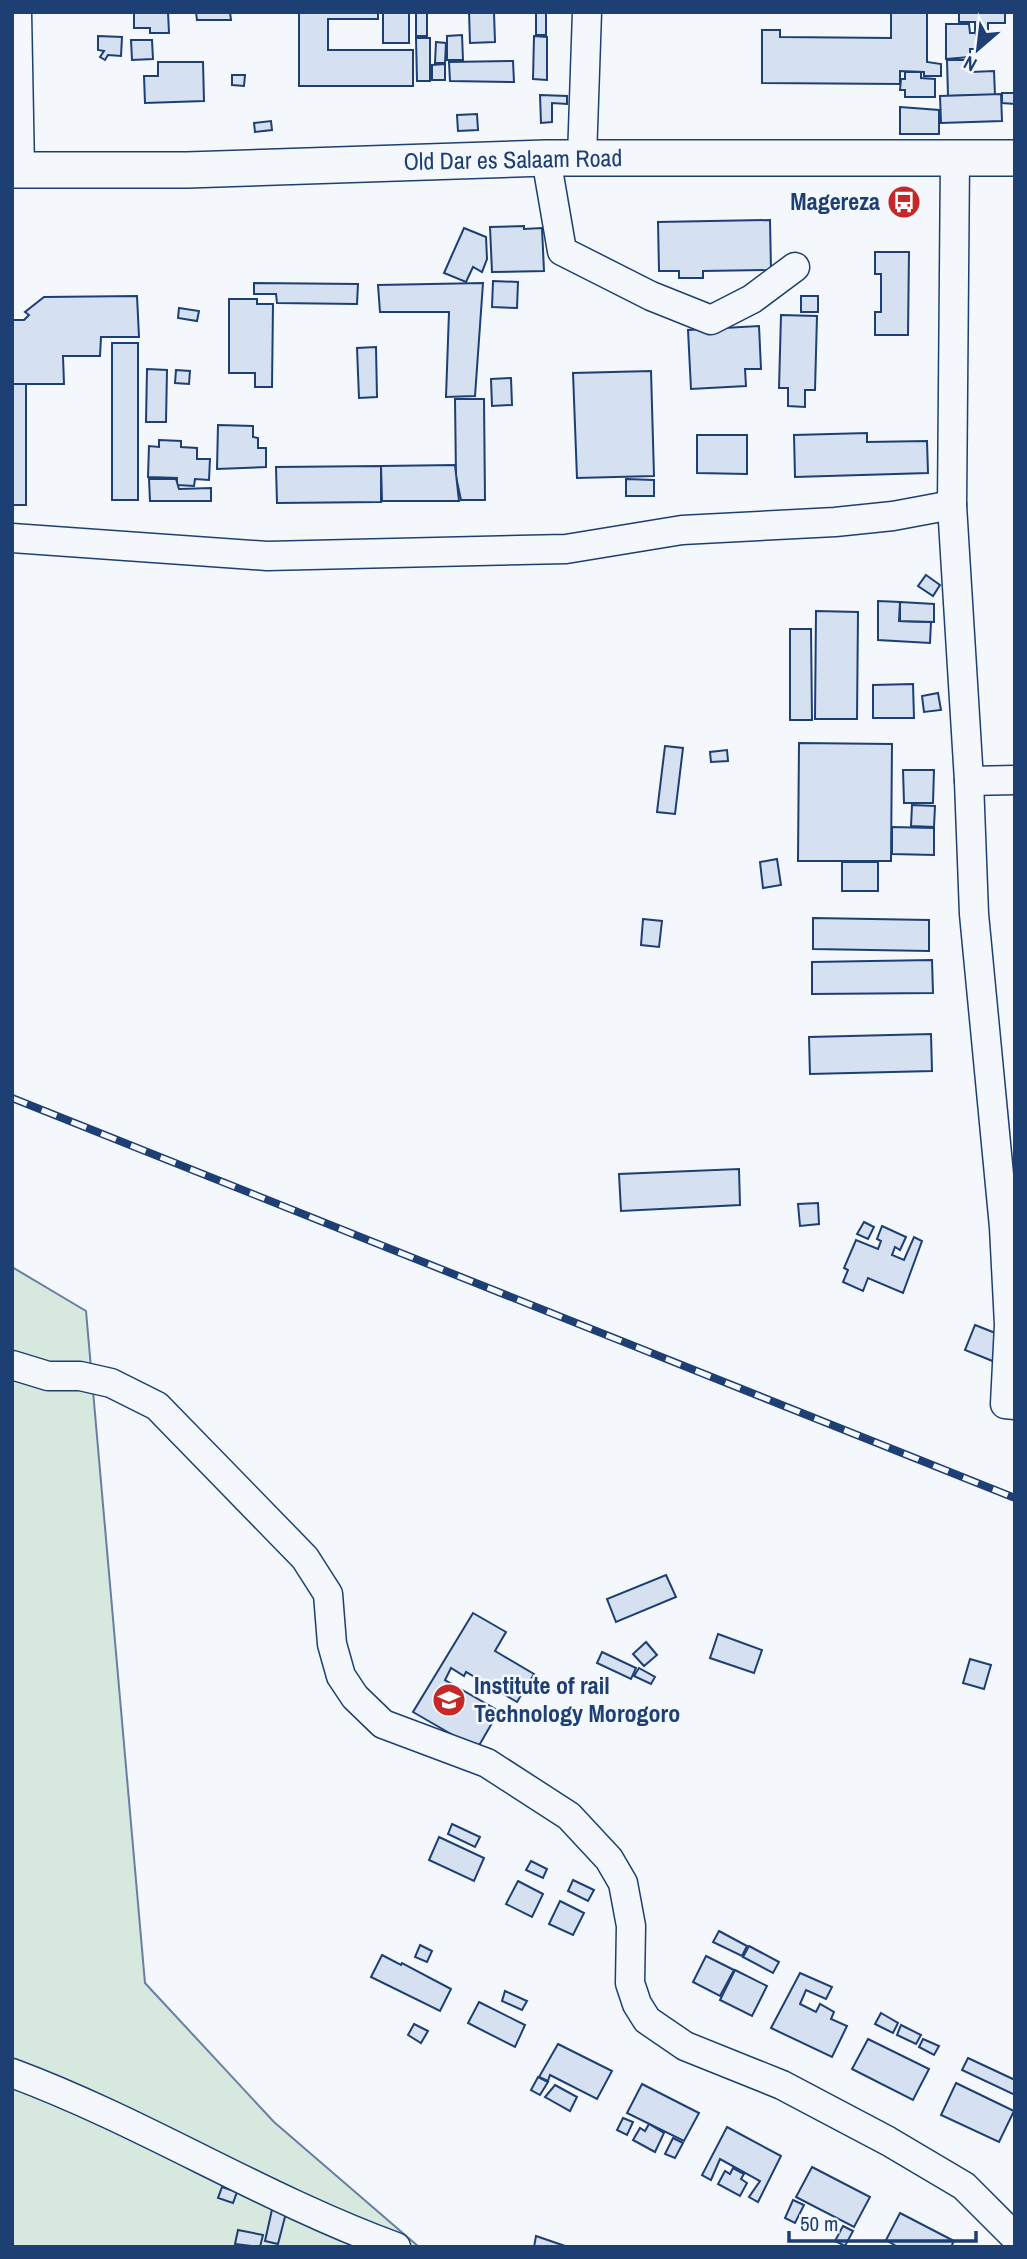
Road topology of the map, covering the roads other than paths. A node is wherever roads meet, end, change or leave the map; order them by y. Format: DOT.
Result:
graph roads {
  1 [pos="17,12"];
  2 [pos="587,12"];
  3 [pos="546,158"];
  4 [pos="582,158"];
  5 [pos="955,158"];
  6 [pos="1015,158"];
  7 [pos="16,170"];
  8 [pos="795,267"];
  9 [pos="952,505"];
  10 [pos="12,538"];
  11 [pos="1015,780"];
  12 [pos="969,781"];
  13 [pos="12,1365"];
  14 [pos="1015,1405"];
  15 [pos="12,2073"];
  16 [pos="1015,2237"];
  17 [pos="396,2247"];
  1 -- 7 [label="street"];
  2 -- 4 [label="street"];
  3 -- 4 [label="main road, Old Dar es Salaam Road"];
  3 -- 7 [label="main road, Old Dar es Salaam Road"];
  3 -- 8 [label="street"];
  4 -- 5 [label="main road, Old Dar es Salaam Road"];
  5 -- 6 [label="main road, Old Dar es Salaam Road"];
  5 -- 9 [label="street"];
  9 -- 10 [label="street"];
  9 -- 12 [label="street"];
  11 -- 12 [label="street"];
  12 -- 14 [label="street"];
  13 -- 16 [label="street"];
  15 -- 17 [label="street"];
}
